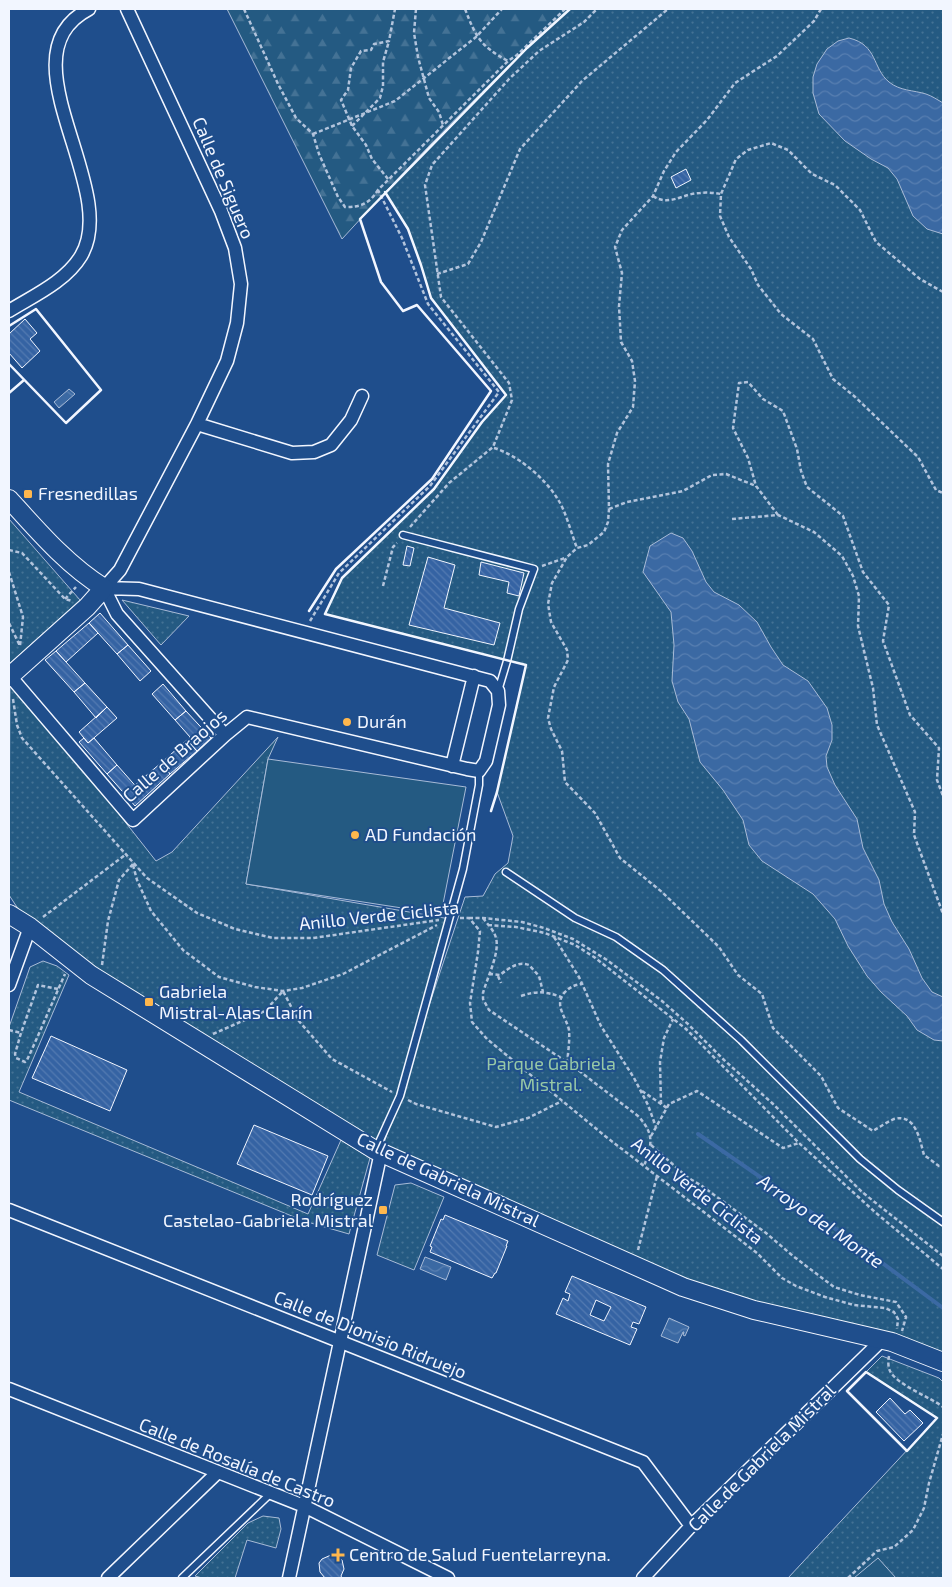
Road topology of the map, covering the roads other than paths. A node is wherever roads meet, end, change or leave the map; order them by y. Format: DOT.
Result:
graph roads {
  1 [pos="89,9"];
  2 [pos="127,9"];
  3 [pos="9,311"];
  4 [pos="362,396"];
  5 [pos="197,424"];
  6 [pos="9,499"];
  7 [pos="403,535"];
  8 [pos="104,588"];
  9 [pos="9,676"];
  10 [pos="474,676"];
  11 [pos="498,691"];
  12 [pos="225,735"];
  13 [pos="452,766"];
  14 [pos="479,771"];
  15 [pos="506,872"];
  16 [pos="9,903"];
  17 [pos="9,914"];
  18 [pos="27,925"];
  19 [pos="9,985"];
  20 [pos="378,1151"];
  21 [pos="9,1210"];
  22 [pos="943,1222"];
  23 [pos="891,1341"];
  24 [pos="340,1342"];
  25 [pos="943,1362"];
  26 [pos="9,1389"];
  27 [pos="218,1472"];
  28 [pos="271,1492"];
  29 [pos="304,1506"];
  30 [pos="692,1526"];
  31 [pos="108,1578"];
  32 [pos="182,1578"];
  33 [pos="290,1578"];
  34 [pos="448,1578"];
  35 [pos="643,1578"];
  1 -- 3 [label="street"];
  2 -- 5 [label="street, Calle de Siguero"];
  4 -- 5 [label="street"];
  5 -- 8 [label="street, Calle de Siguero"];
  6 -- 8 [label="street"];
  7 -- 11 [label="lane"];
  8 -- 9 [label="street"];
  8 -- 10 [label="street"];
  8 -- 12 [label="street"];
  9 -- 12 [label="street, Calle de Braojos"];
  10 -- 11 [label="street"];
  10 -- 13 [label="street"];
  11 -- 14 [label="street"];
  12 -- 13 [label="street, Calle de Braojos"];
  13 -- 14 [label="street, Calle de Braojos"];
  14 -- 20 [label="lane"];
  15 -- 22 [label="lane"];
  16 -- 18 [label="street, Calle de Gabriela Mistral"];
  17 -- 18 [label="street, Calle de Gabriela Mistral"];
  18 -- 19 [label="street"];
  18 -- 20 [label="street, Calle de Gabriela Mistral"];
  20 -- 23 [label="street, Calle de Gabriela Mistral"];
  20 -- 24 [label="street"];
  21 -- 24 [label="street, Calle de Dionisio Ridruejo"];
  23 -- 25 [label="street, Calle de Gabriela Mistral"];
  23 -- 30 [label="street, Calle de Gabriela Mistral"];
  24 -- 29 [label="street"];
  24 -- 30 [label="street, Calle de Dionisio Ridruejo"];
  26 -- 27 [label="street, Calle de Rosalía de Castro"];
  27 -- 28 [label="street, Calle de Rosalía de Castro"];
  27 -- 31 [label="street"];
  28 -- 29 [label="street, Calle de Rosalía de Castro"];
  28 -- 32 [label="lane"];
  29 -- 33 [label="street"];
  29 -- 34 [label="street, Calle de Rosalía de Castro"];
  30 -- 35 [label="street, Calle de Gabriela Mistral"];
}
